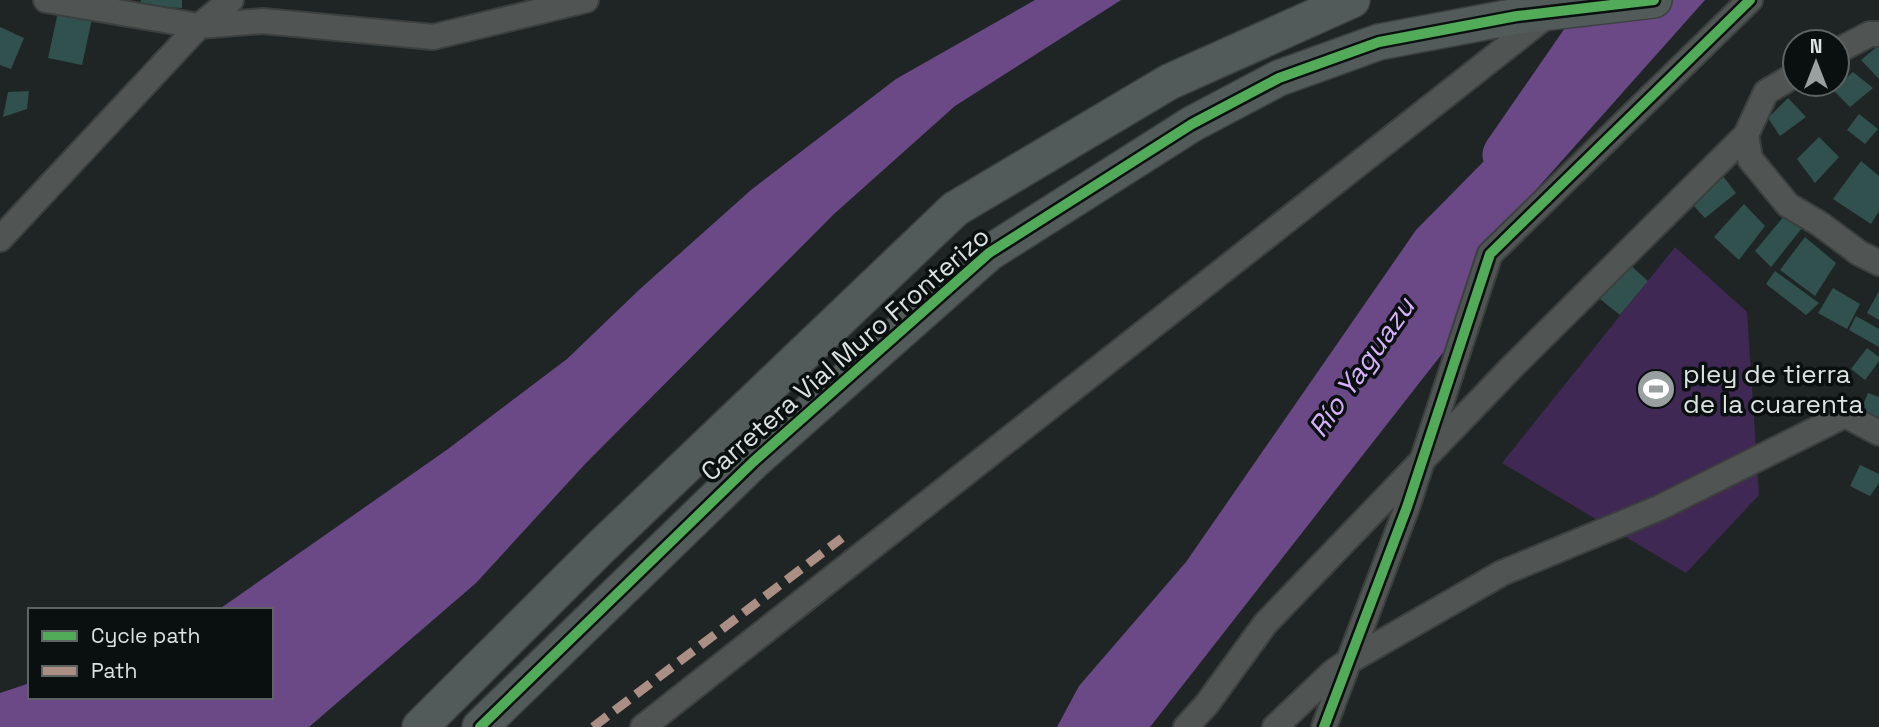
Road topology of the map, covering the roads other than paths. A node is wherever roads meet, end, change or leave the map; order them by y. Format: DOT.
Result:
graph roads {
  1 [pos="46,0"];
  2 [pos="231,0"];
  3 [pos="586,0"];
  4 [pos="1352,0"];
  5 [pos="1654,0"];
  6 [pos="1751,0"];
  7 [pos="1551,12"];
  8 [pos="199,26"];
  9 [pos="1879,34"];
  10 [pos="1851,44"];
  11 [pos="1781,83"];
  12 [pos="1745,135"];
  13 [pos="0,239"];
  14 [pos="1879,262"];
  15 [pos="1879,433"];
  16 [pos="1349,661"];
  17 [pos="420,727"];
  18 [pos="480,727"];
  19 [pos="643,727"];
  20 [pos="1186,727"];
  21 [pos="1275,727"];
  22 [pos="1324,727"];
  1 -- 8 [label="street"];
  2 -- 8 [label="street"];
  3 -- 8 [label="street"];
  4 -- 17 [label="street, Carretera Vial Muro Fronterizo"];
  5 -- 7 [label="street, Carretera Vial Muro Fronterizo"];
  6 -- 16 [label="street"];
  7 -- 18 [label="street, Carretera Vial Muro Fronterizo"];
  7 -- 19 [label="street"];
  8 -- 13 [label="street"];
  9 -- 10 [label="street"];
  11 -- 12 [label="street"];
  12 -- 14 [label="street"];
  12 -- 20 [label="street"];
  15 -- 16 [label="street"];
  16 -- 21 [label="street"];
  16 -- 22 [label="street"];
}
